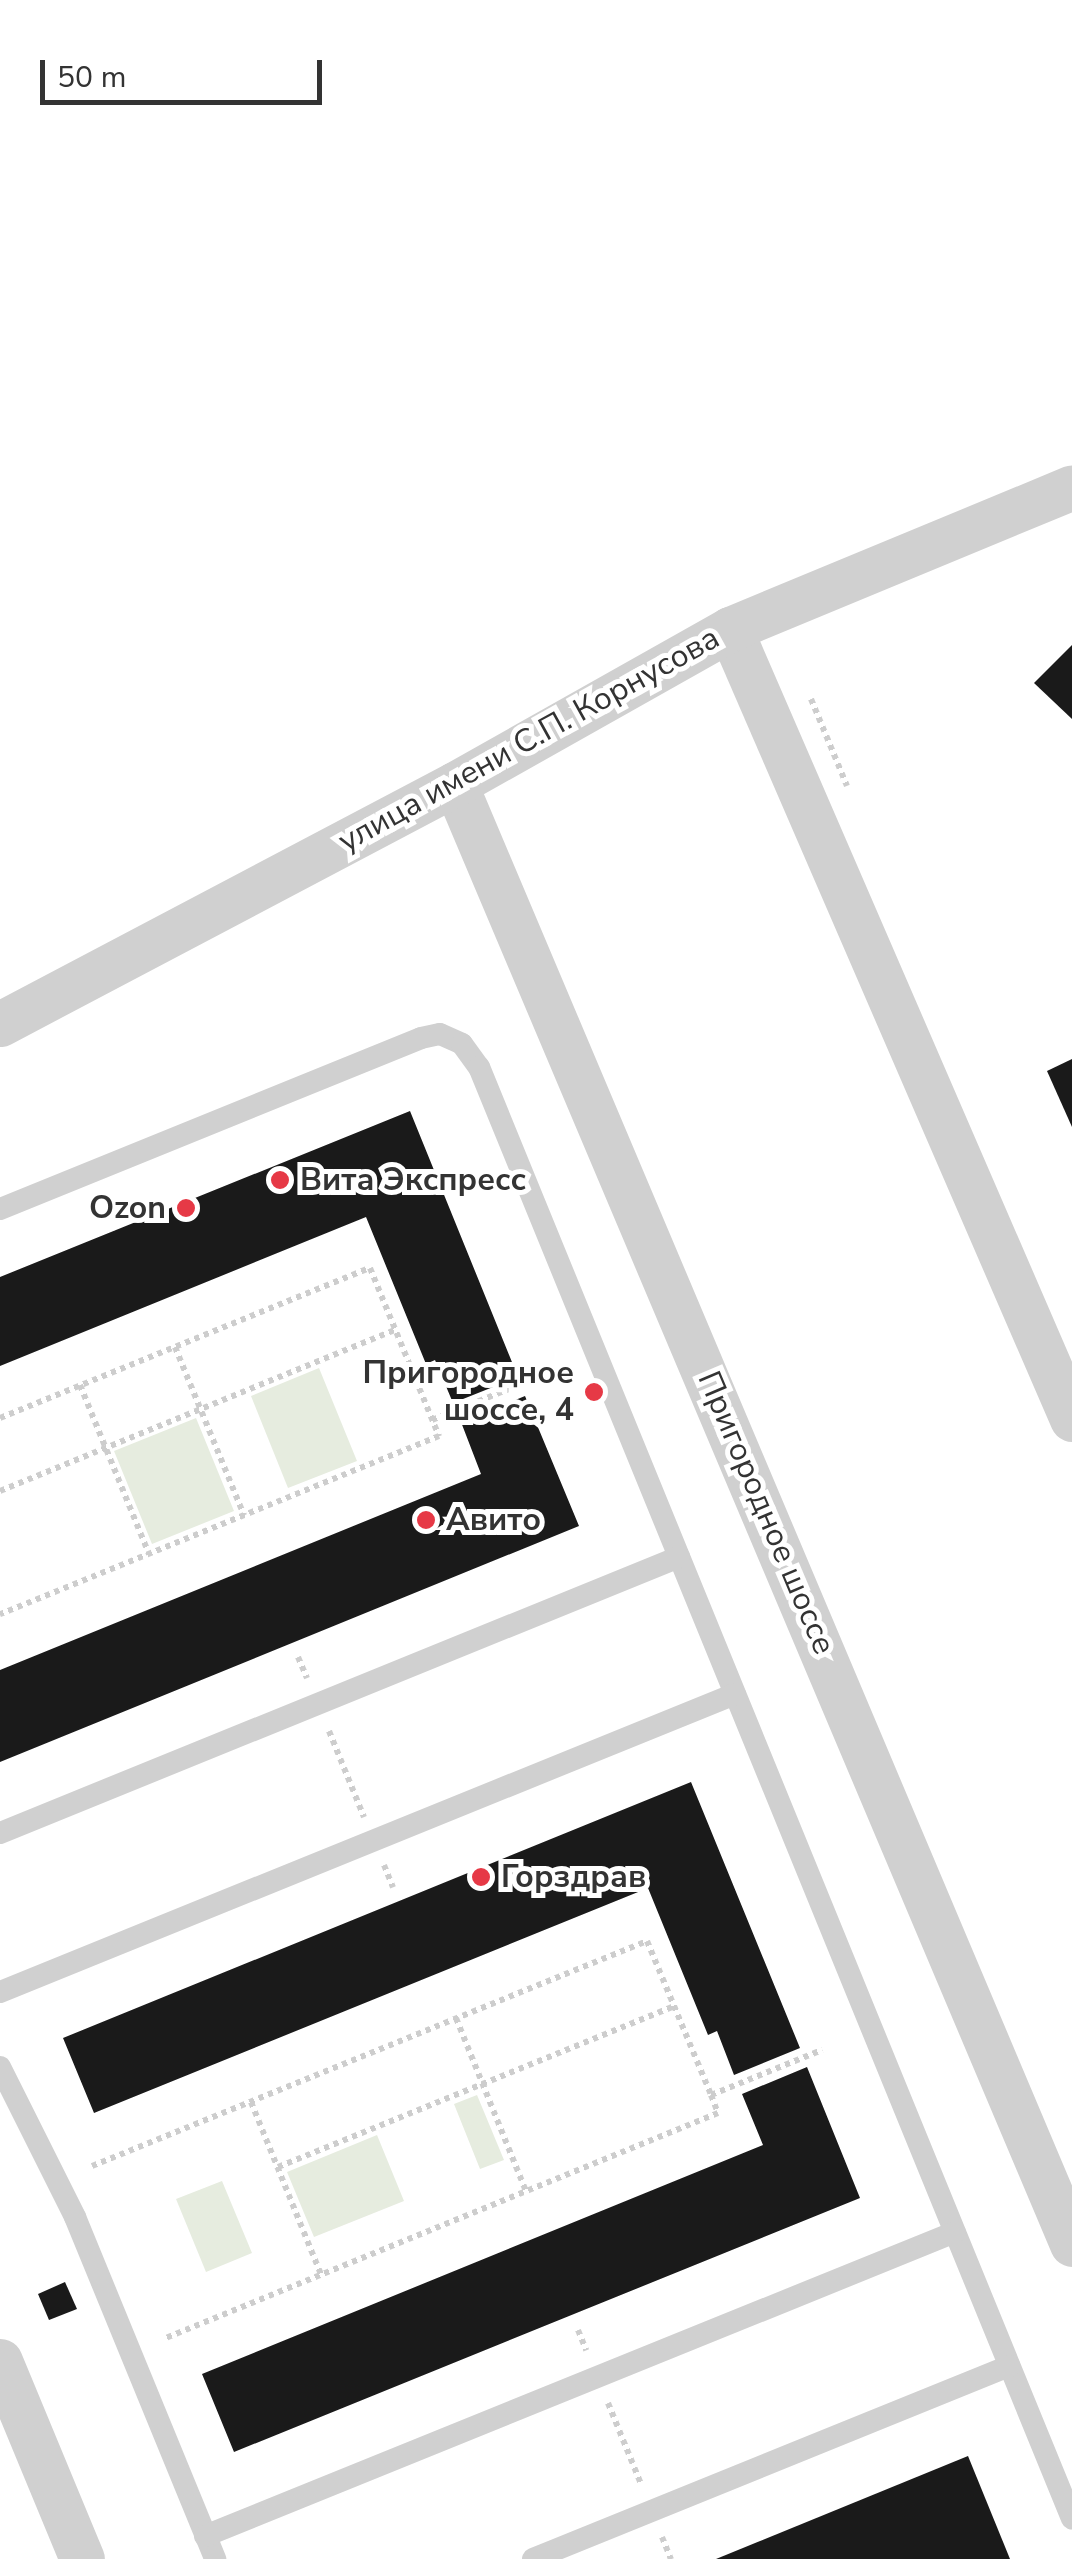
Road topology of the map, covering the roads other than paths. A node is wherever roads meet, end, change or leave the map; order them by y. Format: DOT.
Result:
graph roads {
  1 [pos="1069,491"];
  2 [pos="730,629"];
  3 [pos="455,784"];
  4 [pos="0,1024"];
  5 [pos="0,1209"];
  6 [pos="1072,1419"];
  7 [pos="679,1557"];
  8 [pos="735,1694"];
  9 [pos="0,1833"];
  10 [pos="0,1992"];
  11 [pos="0,2067"];
  12 [pos="955,2232"];
  13 [pos="1072,2244"];
  14 [pos="0,2361"];
  15 [pos="1009,2366"];
  16 [pos="1072,2519"];
  17 [pos="205,2536"];
  18 [pos="82,2559"];
  19 [pos="214,2559"];
  20 [pos="533,2559"];
  1 -- 2 [label="street, улица имени С.П. Корнусова"];
  2 -- 3 [label="street, улица имени С.П. Корнусова"];
  2 -- 6 [label="street"];
  3 -- 4 [label="street, улица имени С.П. Корнусова"];
  3 -- 13 [label="street, Пригородное шоссе"];
  5 -- 7 [label="lane"];
  7 -- 8 [label="lane"];
  7 -- 9 [label="lane"];
  8 -- 10 [label="lane"];
  8 -- 12 [label="lane"];
  11 -- 17 [label="lane"];
  12 -- 15 [label="lane"];
  12 -- 17 [label="lane"];
  14 -- 18 [label="street"];
  15 -- 16 [label="lane"];
  15 -- 20 [label="lane"];
  17 -- 19 [label="lane"];
}
